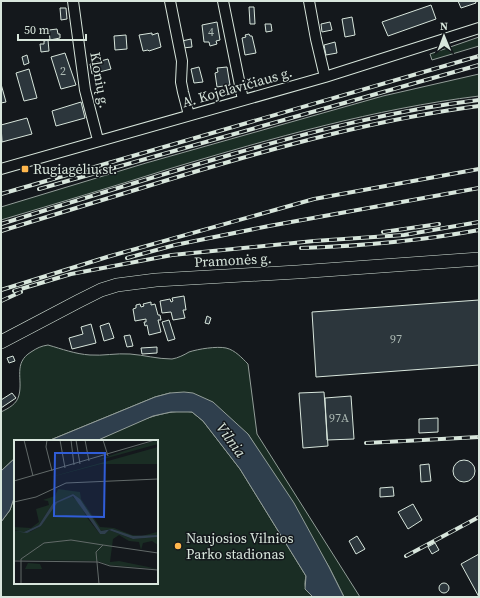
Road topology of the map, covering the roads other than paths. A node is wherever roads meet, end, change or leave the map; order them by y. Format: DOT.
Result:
graph roads {
  1 [pos="73,1"];
  2 [pos="170,1"];
  3 [pos="223,1"];
  4 [pos="310,1"];
  5 [pos="479,28"];
  6 [pos="325,77"];
  7 [pos="243,100"];
  8 [pos="189,115"];
  9 [pos="98,140"];
  10 [pos="1,169"];
  11 [pos="479,258"];
  12 [pos="1,342"];
  1 -- 9 [label="street, Klonių g."];
  2 -- 8 [label="street"];
  3 -- 7 [label="street"];
  4 -- 6 [label="street"];
  5 -- 6 [label="street, A. Kojelavičiaus g."];
  6 -- 7 [label="street, A. Kojelavičiaus g."];
  7 -- 8 [label="street, A. Kojelavičiaus g."];
  8 -- 9 [label="street, A. Kojelavičiaus g."];
  9 -- 10 [label="street, A. Kojelavičiaus g."];
  11 -- 12 [label="main road, Pramonės g."];
}
